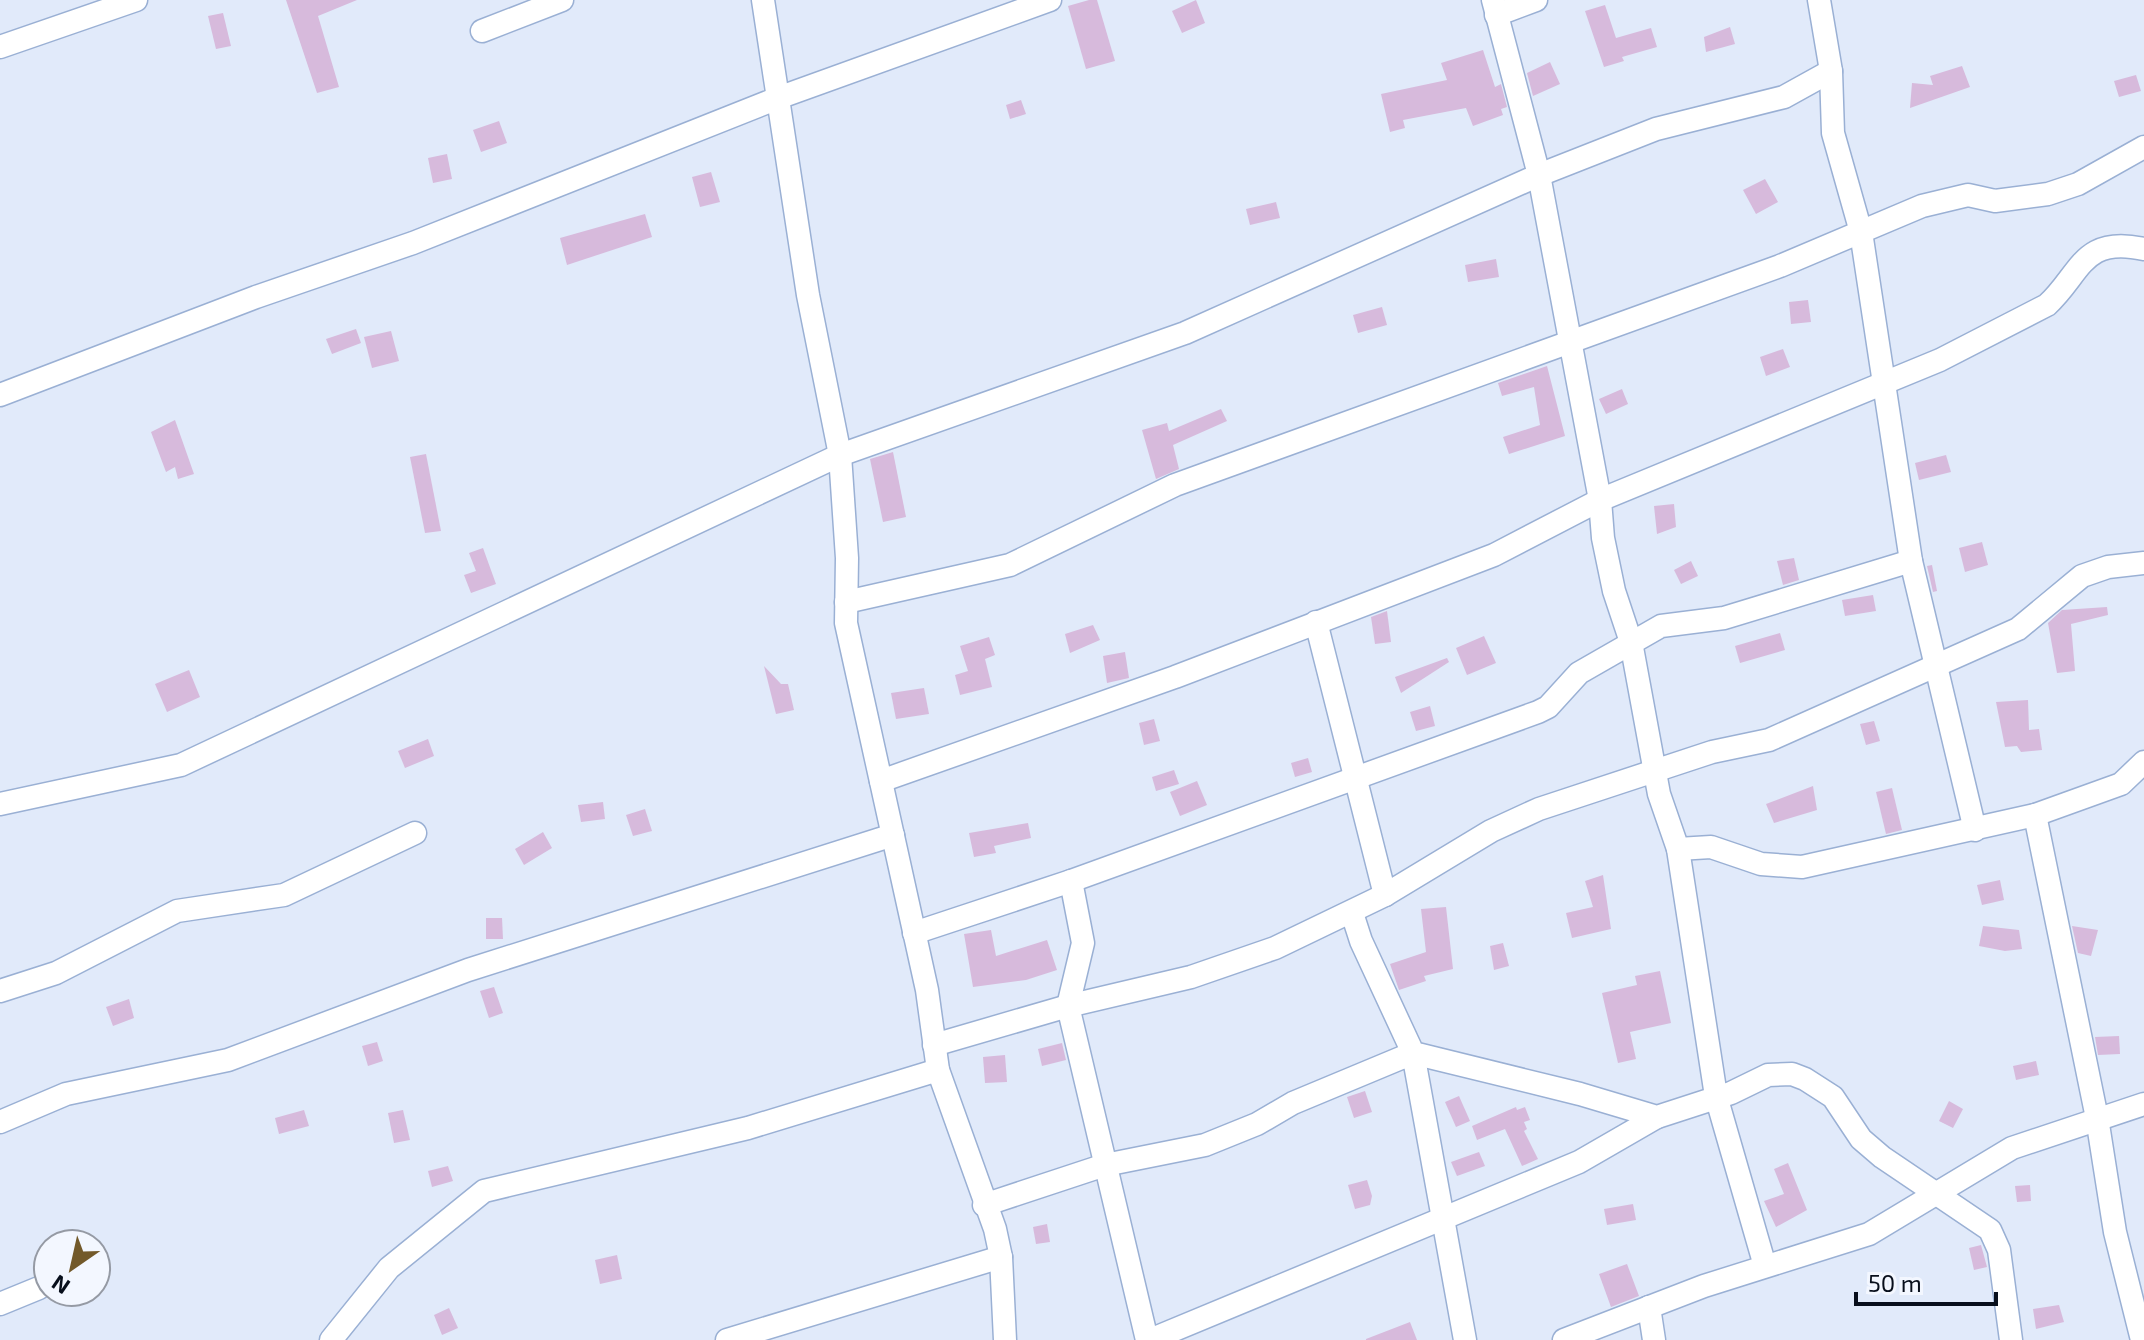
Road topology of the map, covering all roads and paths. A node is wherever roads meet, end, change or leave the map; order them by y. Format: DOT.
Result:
graph roads {
  1 [pos="136,0"];
  2 [pos="562,0"];
  3 [pos="763,0"];
  4 [pos="1050,0"];
  5 [pos="1536,0"];
  6 [pos="1819,0"];
  7 [pos="1494,8"];
  8 [pos="482,31"];
  9 [pos="0,47"];
  10 [pos="1831,71"];
  11 [pos="778,98"];
  12 [pos="2144,147"];
  13 [pos="1539,175"];
  14 [pos="1861,232"];
  15 [pos="2144,249"];
  16 [pos="1569,342"];
  17 [pos="1884,384"];
  18 [pos="0,395"];
  19 [pos="840,455"];
  20 [pos="1600,500"];
  21 [pos="1911,561"];
  22 [pos="2144,563"];
  23 [pos="846,602"];
  24 [pos="1316,622"];
  25 [pos="1631,642"];
  26 [pos="1935,664"];
  27 [pos="2144,762"];
  28 [pos="1656,769"];
  29 [pos="1357,778"];
  30 [pos="881,781"];
  31 [pos="0,804"];
  32 [pos="2035,815"];
  33 [pos="1975,830"];
  34 [pos="415,833"];
  35 [pos="893,835"];
  36 [pos="1678,849"];
  37 [pos="1071,881"];
  38 [pos="1385,895"];
  39 [pos="1352,913"];
  40 [pos="914,933"];
  41 [pos="0,991"];
  42 [pos="1068,1006"];
  43 [pos="934,1045"];
  44 [pos="1413,1053"];
  45 [pos="938,1070"];
  46 [pos="1716,1096"];
  47 [pos="2144,1104"];
  48 [pos="1657,1117"];
  49 [pos="2097,1118"];
  50 [pos="0,1122"];
  51 [pos="1105,1165"];
  52 [pos="1935,1196"];
  53 [pos="984,1205"];
  54 [pos="1441,1220"];
  55 [pos="1001,1257"];
  56 [pos="1765,1266"];
  57 [pos="32,1291"];
  58 [pos="0,1304"];
  59 [pos="1649,1307"];
  60 [pos="331,1340"];
  61 [pos="727,1340"];
  62 [pos="1005,1340"];
  63 [pos="1149,1340"];
  64 [pos="1465,1340"];
  65 [pos="1564,1340"];
  66 [pos="1654,1340"];
  67 [pos="2011,1340"];
  68 [pos="2142,1340"];
  1 -- 9 [label="street"];
  2 -- 8 [label="street"];
  3 -- 11 [label="street"];
  4 -- 11 [label="street"];
  5 -- 7 [label="street"];
  6 -- 10 [label="street"];
  7 -- 13 [label="street"];
  10 -- 13 [label="street"];
  10 -- 14 [label="street"];
  11 -- 18 [label="street"];
  11 -- 19 [label="street"];
  12 -- 14 [label="street"];
  13 -- 16 [label="street"];
  13 -- 19 [label="street"];
  14 -- 16 [label="street"];
  14 -- 17 [label="street"];
  15 -- 17 [label="street"];
  16 -- 20 [label="street"];
  16 -- 23 [label="street"];
  17 -- 20 [label="street"];
  17 -- 21 [label="street"];
  19 -- 23 [label="street"];
  19 -- 31 [label="street"];
  20 -- 24 [label="street"];
  20 -- 25 [label="street"];
  21 -- 25 [label="street"];
  21 -- 26 [label="street"];
  22 -- 26 [label="street"];
  23 -- 30 [label="street"];
  24 -- 29 [label="street"];
  24 -- 30 [label="street"];
  25 -- 28 [label="street"];
  25 -- 29 [label="street"];
  26 -- 28 [label="street"];
  26 -- 33 [label="street"];
  27 -- 32 [label="street"];
  28 -- 36 [label="street"];
  28 -- 38 [label="street"];
  29 -- 37 [label="street"];
  29 -- 38 [label="street"];
  30 -- 35 [label="street"];
  32 -- 33 [label="street"];
  32 -- 49 [label="street"];
  33 -- 36 [label="street"];
  34 -- 41 [label="street"];
  35 -- 40 [label="street"];
  35 -- 50 [label="street"];
  36 -- 46 [label="street"];
  37 -- 40 [label="street"];
  37 -- 42 [label="street"];
  38 -- 39 [label="street"];
  39 -- 42 [label="street"];
  39 -- 44 [label="street"];
  40 -- 43 [label="street"];
  42 -- 43 [label="street"];
  42 -- 51 [label="street"];
  43 -- 45 [label="street"];
  44 -- 48 [label="street"];
  44 -- 51 [label="street"];
  44 -- 54 [label="street"];
  45 -- 53 [label="street"];
  45 -- 60 [label="street"];
  46 -- 48 [label="street"];
  46 -- 52 [label="street"];
  46 -- 56 [label="street"];
  47 -- 49 [label="street"];
  48 -- 54 [label="street"];
  49 -- 52 [label="street"];
  49 -- 68 [label="street"];
  51 -- 53 [label="street"];
  51 -- 63 [label="street"];
  52 -- 56 [label="street"];
  52 -- 67 [label="street"];
  53 -- 55 [label="street"];
  54 -- 63 [label="street"];
  54 -- 64 [label="street"];
  55 -- 61 [label="street"];
  55 -- 62 [label="street"];
  56 -- 59 [label="street"];
  57 -- 58 [label="street"];
  59 -- 65 [label="street"];
  59 -- 66 [label="street"];
}
